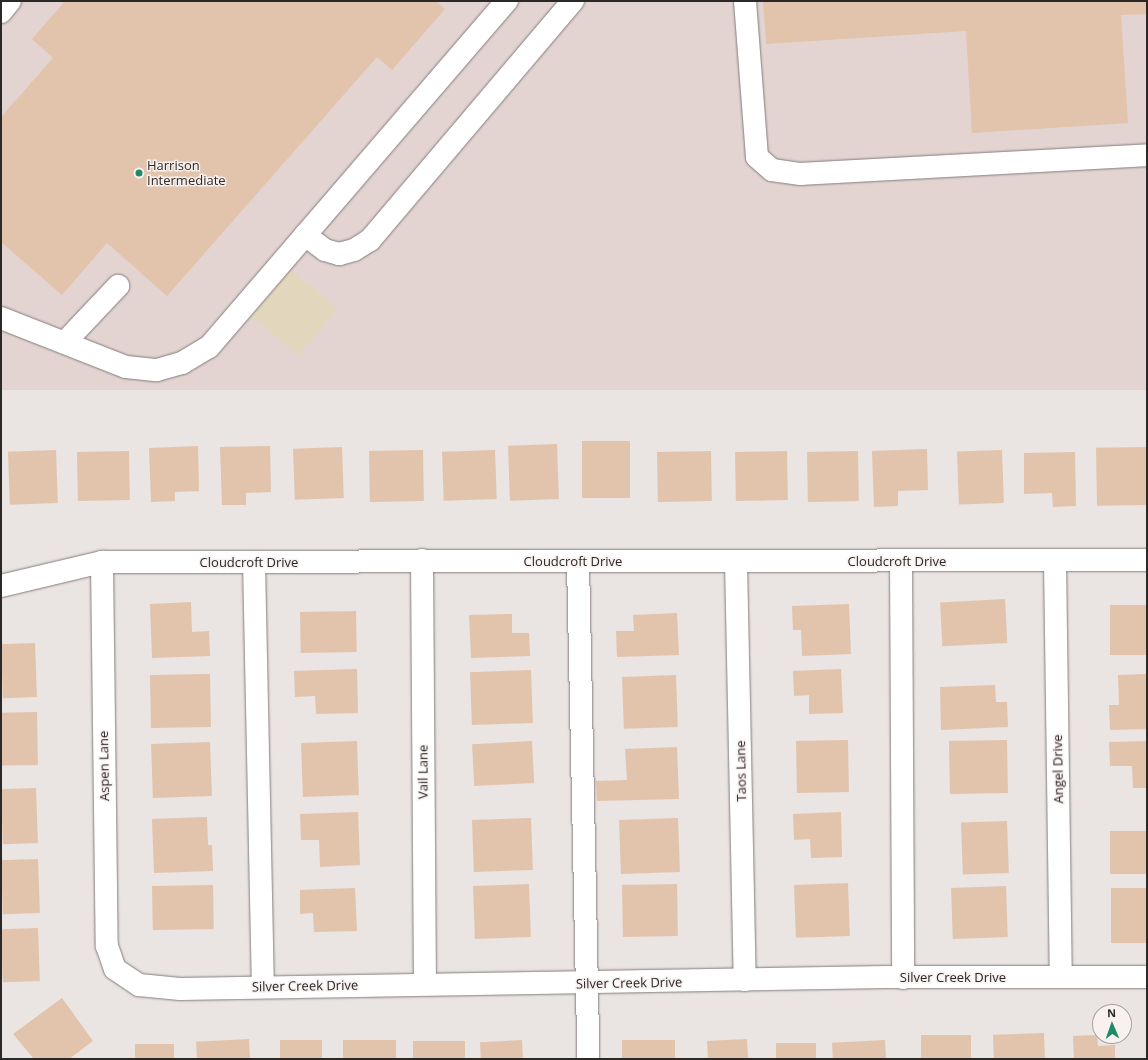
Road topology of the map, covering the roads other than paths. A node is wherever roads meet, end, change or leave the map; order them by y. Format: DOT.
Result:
graph roads {
  1 [pos="10,1"];
  2 [pos="507,1"];
  3 [pos="573,1"];
  4 [pos="745,1"];
  5 [pos="1,12"];
  6 [pos="1147,155"];
  7 [pos="305,235"];
  8 [pos="118,286"];
  9 [pos="1,318"];
  10 [pos="66,341"];
  11 [pos="422,560"];
  12 [pos="1147,560"];
  13 [pos="578,561"];
  14 [pos="901,561"];
  15 [pos="1055,561"];
  16 [pos="102,562"];
  17 [pos="254,562"];
  18 [pos="736,562"];
  19 [pos="1,586"];
  20 [pos="115,969"];
  21 [pos="1061,977"];
  22 [pos="904,978"];
  23 [pos="1147,978"];
  24 [pos="745,980"];
  25 [pos="425,984"];
  26 [pos="588,984"];
  27 [pos="263,987"];
  28 [pos="588,1059"];
  1 -- 5 [label="street"];
  2 -- 7 [label="street"];
  3 -- 7 [label="street"];
  4 -- 6 [label="street"];
  7 -- 10 [label="street"];
  8 -- 10 [label="street"];
  9 -- 10 [label="street"];
  11 -- 13 [label="street, Cloudcroft Drive"];
  11 -- 17 [label="street, Cloudcroft Drive"];
  11 -- 25 [label="street, Vail Lane"];
  12 -- 15 [label="street, Cloudcroft Drive"];
  13 -- 18 [label="street, Cloudcroft Drive"];
  13 -- 26 [label="street"];
  14 -- 15 [label="street, Cloudcroft Drive"];
  14 -- 18 [label="street, Cloudcroft Drive"];
  14 -- 22 [label="street"];
  15 -- 21 [label="street, Angel Drive"];
  16 -- 17 [label="street, Cloudcroft Drive"];
  16 -- 19 [label="street, Cloudcroft Drive"];
  16 -- 20 [label="street, Aspen Lane"];
  17 -- 27 [label="street"];
  18 -- 24 [label="street, Taos Lane"];
  20 -- 27 [label="street, Silver Creek Drive"];
  21 -- 22 [label="street, Silver Creek Drive"];
  21 -- 23 [label="street, Silver Creek Drive"];
  22 -- 24 [label="street, Silver Creek Drive"];
  24 -- 26 [label="street, Silver Creek Drive"];
  25 -- 26 [label="street, Silver Creek Drive"];
  25 -- 27 [label="street, Silver Creek Drive"];
  26 -- 28 [label="street"];
}
